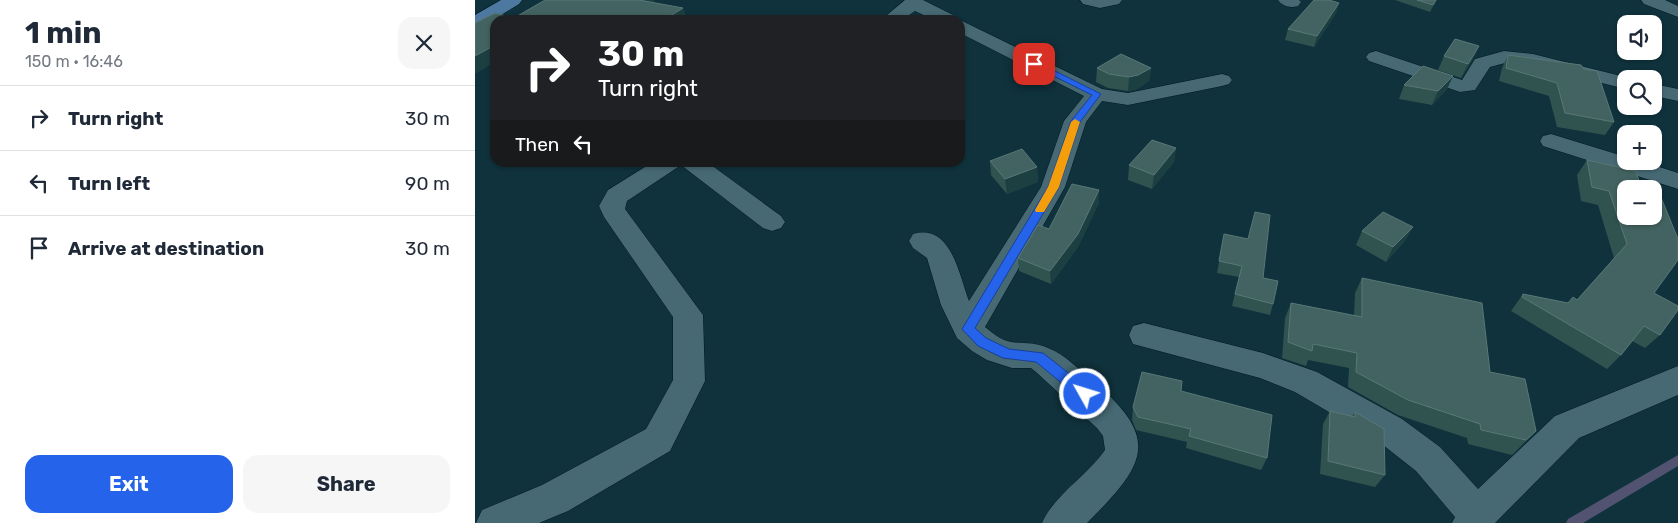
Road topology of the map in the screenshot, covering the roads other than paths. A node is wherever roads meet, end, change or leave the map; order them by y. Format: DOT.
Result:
graph roads {
  1 [pos="513,0"];
  2 [pos="1089,0"];
  3 [pos="1113,0"];
  4 [pos="1650,0"];
  5 [pos="914,2"];
  6 [pos="1678,12"];
  7 [pos="897,15"];
  8 [pos="939,15"];
  9 [pos="475,23"];
  10 [pos="965,28"];
  11 [pos="1375,57"];
  12 [pos="1222,80"];
  13 [pos="1617,81"];
  14 [pos="1662,92"];
  15 [pos="1097,94"];
  16 [pos="1678,95"];
  17 [pos="1551,141"];
  18 [pos="663,167"];
  19 [pos="698,167"];
  20 [pos="1678,180"];
  21 [pos="772,222"];
  22 [pos="922,241"];
  23 [pos="968,329"];
  24 [pos="1144,335"];
  25 [pos="1678,380"];
  26 [pos="1474,519"];
  27 [pos="495,523"];
  28 [pos="1061,523"];
  1 -- 9 [label="main road"];
  2 -- 3 [label="street"];
  4 -- 6 [label="street"];
  5 -- 7 [label="street"];
  5 -- 8 [label="street"];
  10 -- 15 [label="street"];
  11 -- 13 [label="street"];
  12 -- 15 [label="street"];
  14 -- 16 [label="street"];
  15 -- 23 [label="street"];
  17 -- 20 [label="street"];
  18 -- 27 [label="street"];
  19 -- 21 [label="street"];
  22 -- 23 [label="street"];
  23 -- 28 [label="street"];
  24 -- 26 [label="street"];
  25 -- 26 [label="street"];
}
